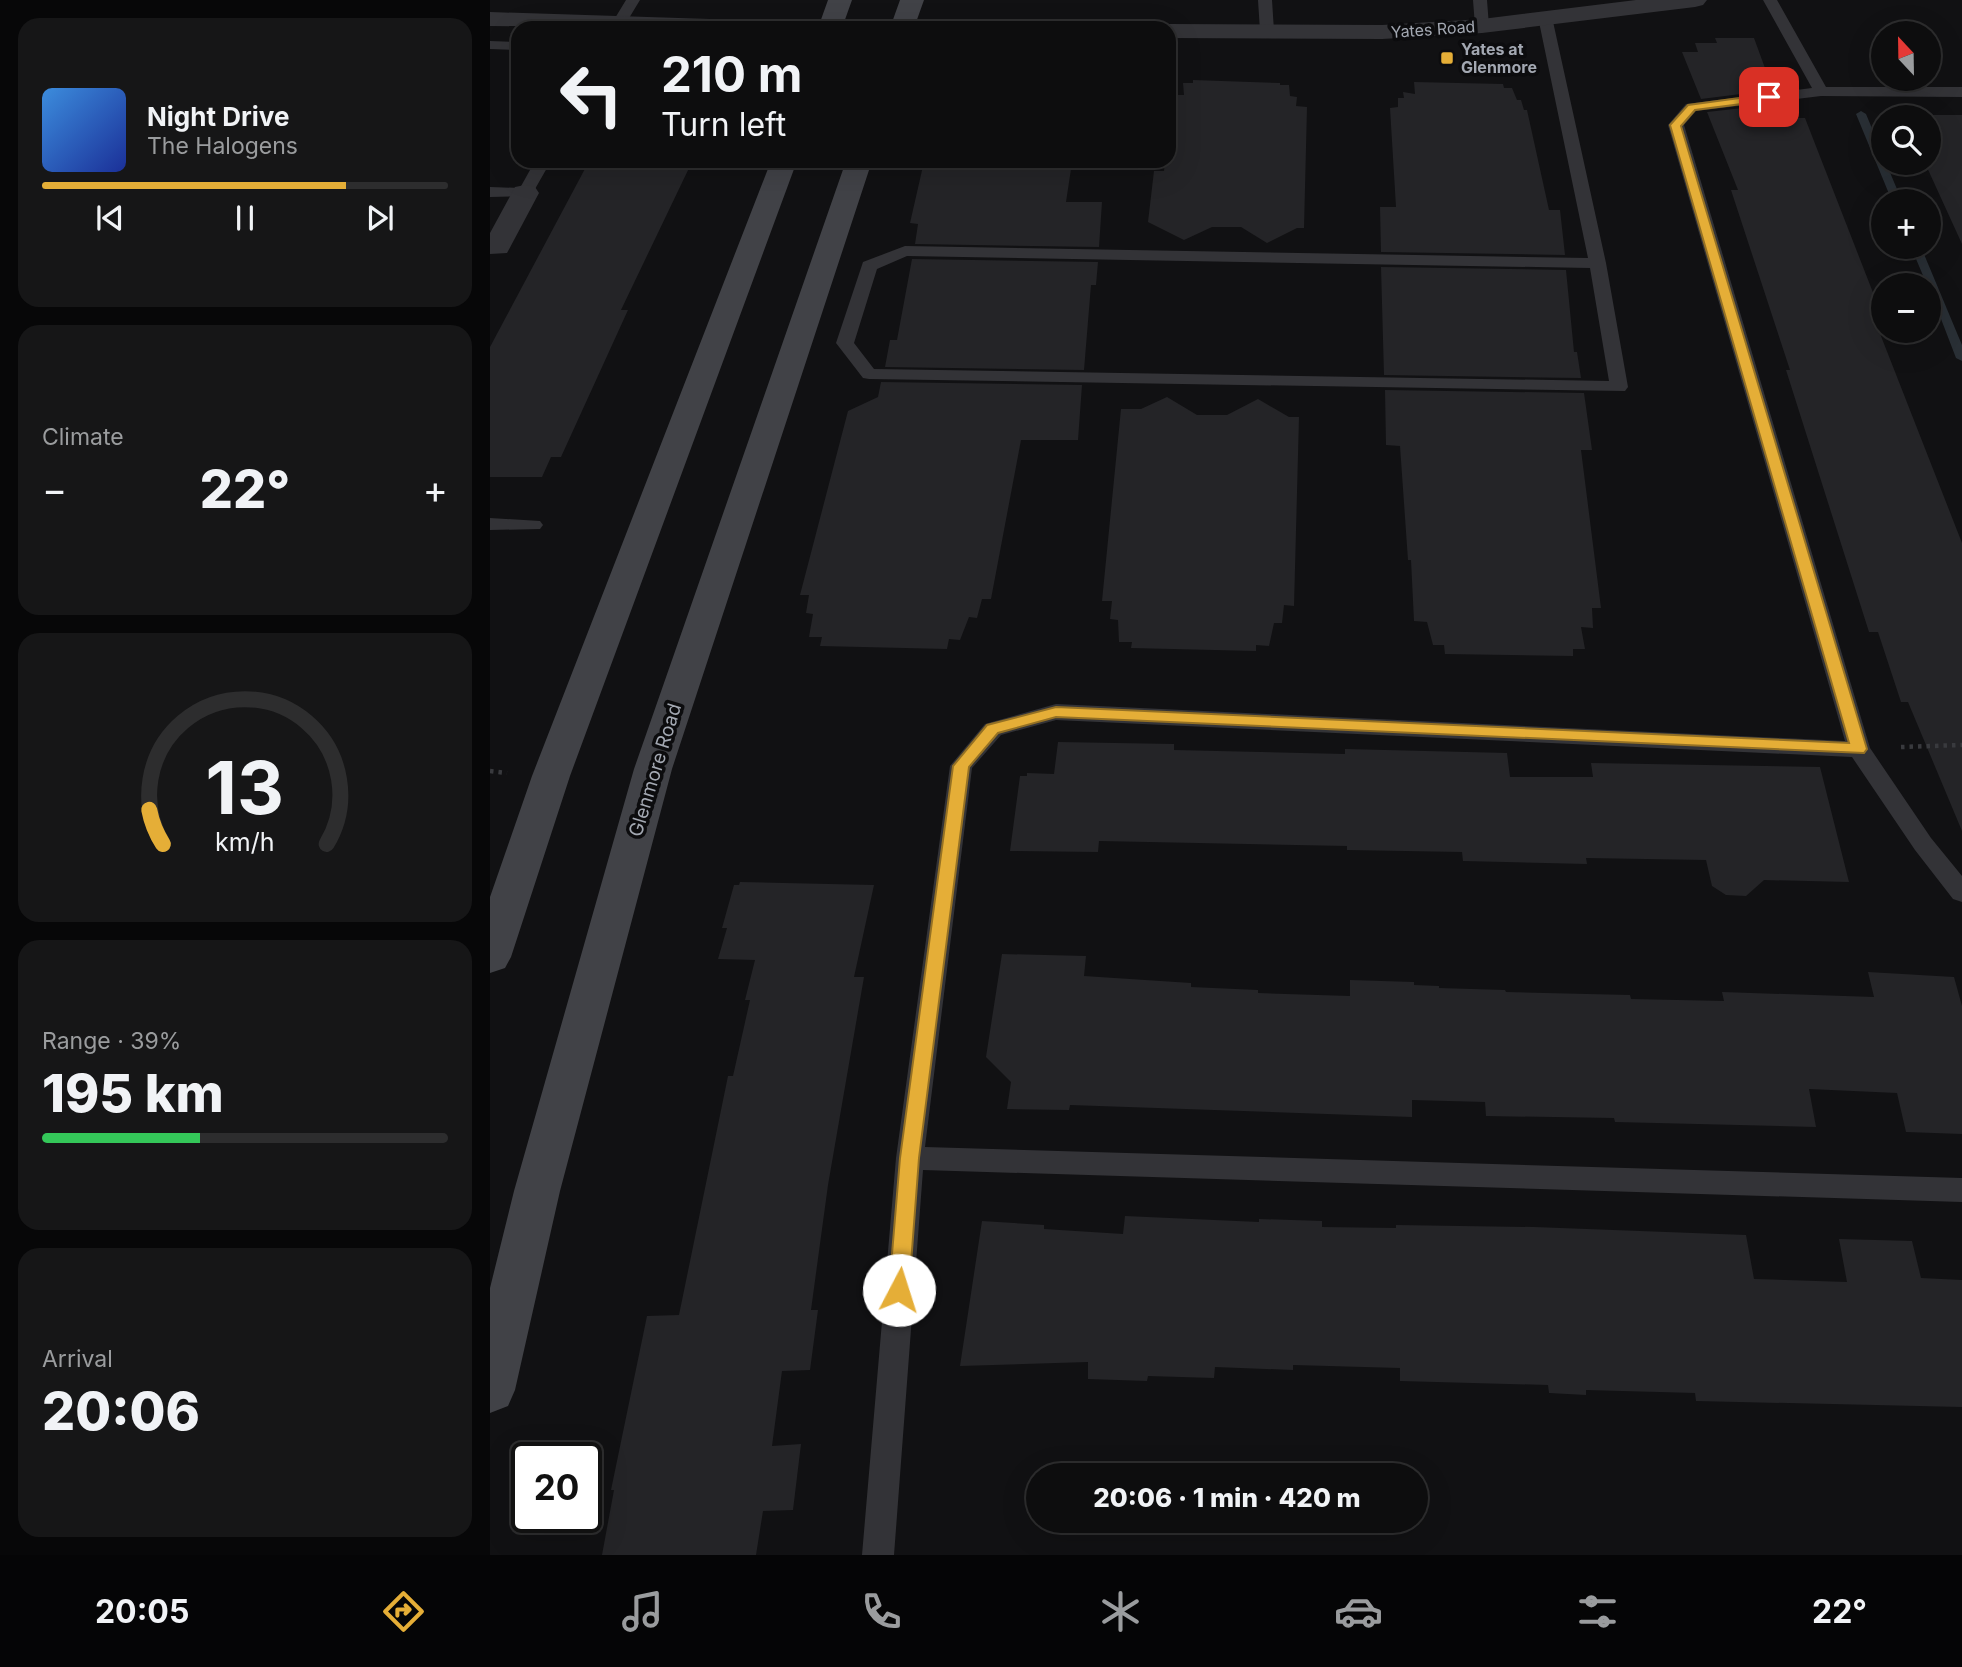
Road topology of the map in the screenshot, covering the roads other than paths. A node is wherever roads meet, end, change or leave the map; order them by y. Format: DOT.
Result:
graph roads {
  1 [pos="633,0"];
  2 [pos="840,0"];
  3 [pos="912,0"];
  4 [pos="1265,0"];
  5 [pos="1480,0"];
  6 [pos="1695,0"];
  7 [pos="1770,0"];
  8 [pos="1545,17"];
  9 [pos="490,19"];
  10 [pos="527,21"];
  11 [pos="621,21"];
  12 [pos="832,21"];
  13 [pos="904,21"];
  14 [pos="1482,26"];
  15 [pos="1176,31"];
  16 [pos="1267,32"];
  17 [pos="490,45"];
  18 [pos="511,46"];
  19 [pos="1821,91"];
  20 [pos="1962,92"];
  21 [pos="539,168"];
  22 [pos="780,168"];
  23 [pos="857,168"];
  24 [pos="490,192"];
  25 [pos="525,193"];
  26 [pos="497,247"];
  27 [pos="1598,263"];
  28 [pos="490,524"];
  29 [pos="533,525"];
  30 [pos="1859,749"];
  31 [pos="1962,893"];
  32 [pos="490,957"];
  33 [pos="910,1158"];
  34 [pos="1962,1190"];
  35 [pos="490,1390"];
  36 [pos="878,1555"];
  1 -- 11 [label="lane"];
  2 -- 12 [label="main road"];
  3 -- 13 [label="main road"];
  4 -- 16 [label="lane"];
  5 -- 14 [label="lane"];
  6 -- 8 [label="street, Yates Road"];
  7 -- 19 [label="lane"];
  8 -- 14 [label="street, Yates Road"];
  8 -- 27 [label="lane"];
  9 -- 10 [label="street"];
  14 -- 16 [label="street, Yates Road"];
  15 -- 16 [label="street, Yates Road"];
  17 -- 18 [label="lane"];
  19 -- 20 [label="lane"];
  19 -- 30 [label="lane"];
  21 -- 25 [label="lane"];
  22 -- 32 [label="main road"];
  23 -- 35 [label="main road, Glenmore Road"];
  24 -- 25 [label="lane"];
  25 -- 26 [label="street"];
  27 -- 27 [label="lane"];
  28 -- 29 [label="lane"];
  30 -- 31 [label="lane"];
  30 -- 33 [label="lane"];
  33 -- 34 [label="lane"];
  33 -- 36 [label="lane"];
}
